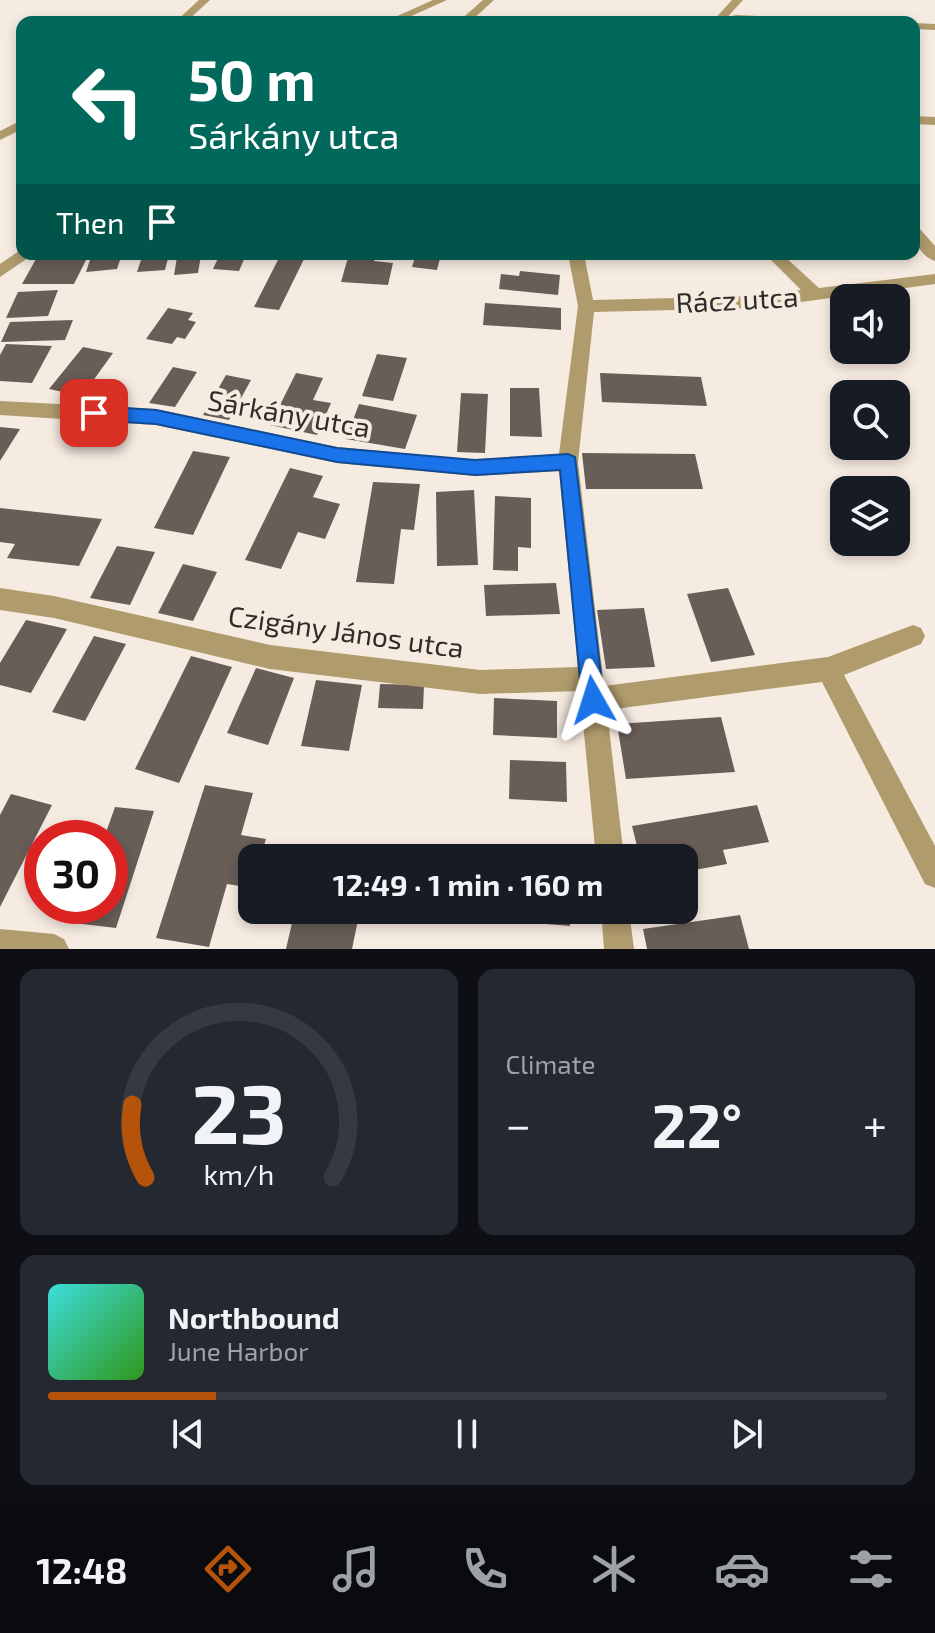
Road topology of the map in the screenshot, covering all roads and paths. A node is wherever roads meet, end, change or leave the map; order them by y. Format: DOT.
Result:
graph roads {
  1 [pos="489,0"];
  2 [pos="458,3"];
  3 [pos="411,16"];
  4 [pos="920,237"];
  5 [pos="934,252"];
  6 [pos="16,259"];
  7 [pos="577,260"];
  8 [pos="779,260"];
  9 [pos="0,272"];
  10 [pos="935,279"];
  11 [pos="816,295"];
  12 [pos="586,306"];
  13 [pos="0,408"];
  14 [pos="568,462"];
  15 [pos="0,599"];
  16 [pos="913,636"];
  17 [pos="828,669"];
  18 [pos="592,690"];
  19 [pos="608,844"];
  20 [pos="935,874"];
  21 [pos="616,924"];
  22 [pos="0,944"];
  23 [pos="54,949"];
  24 [pos="619,949"];
  1 -- 2 [label="street"];
  2 -- 3 [label="street"];
  4 -- 5 [label="street"];
  6 -- 9 [label="street"];
  7 -- 12 [label="street"];
  8 -- 11 [label="street"];
  10 -- 11 [label="street, Rácz utca"];
  11 -- 12 [label="street, Rácz utca"];
  12 -- 14 [label="street"];
  13 -- 14 [label="street, Sárkány utca"];
  14 -- 18 [label="street"];
  15 -- 18 [label="street, Czigány János utca"];
  16 -- 17 [label="street, Czigány János utca"];
  17 -- 18 [label="street, Czigány János utca"];
  17 -- 20 [label="street"];
  18 -- 19 [label="street"];
  21 -- 24 [label="street"];
  22 -- 23 [label="street"];
}
